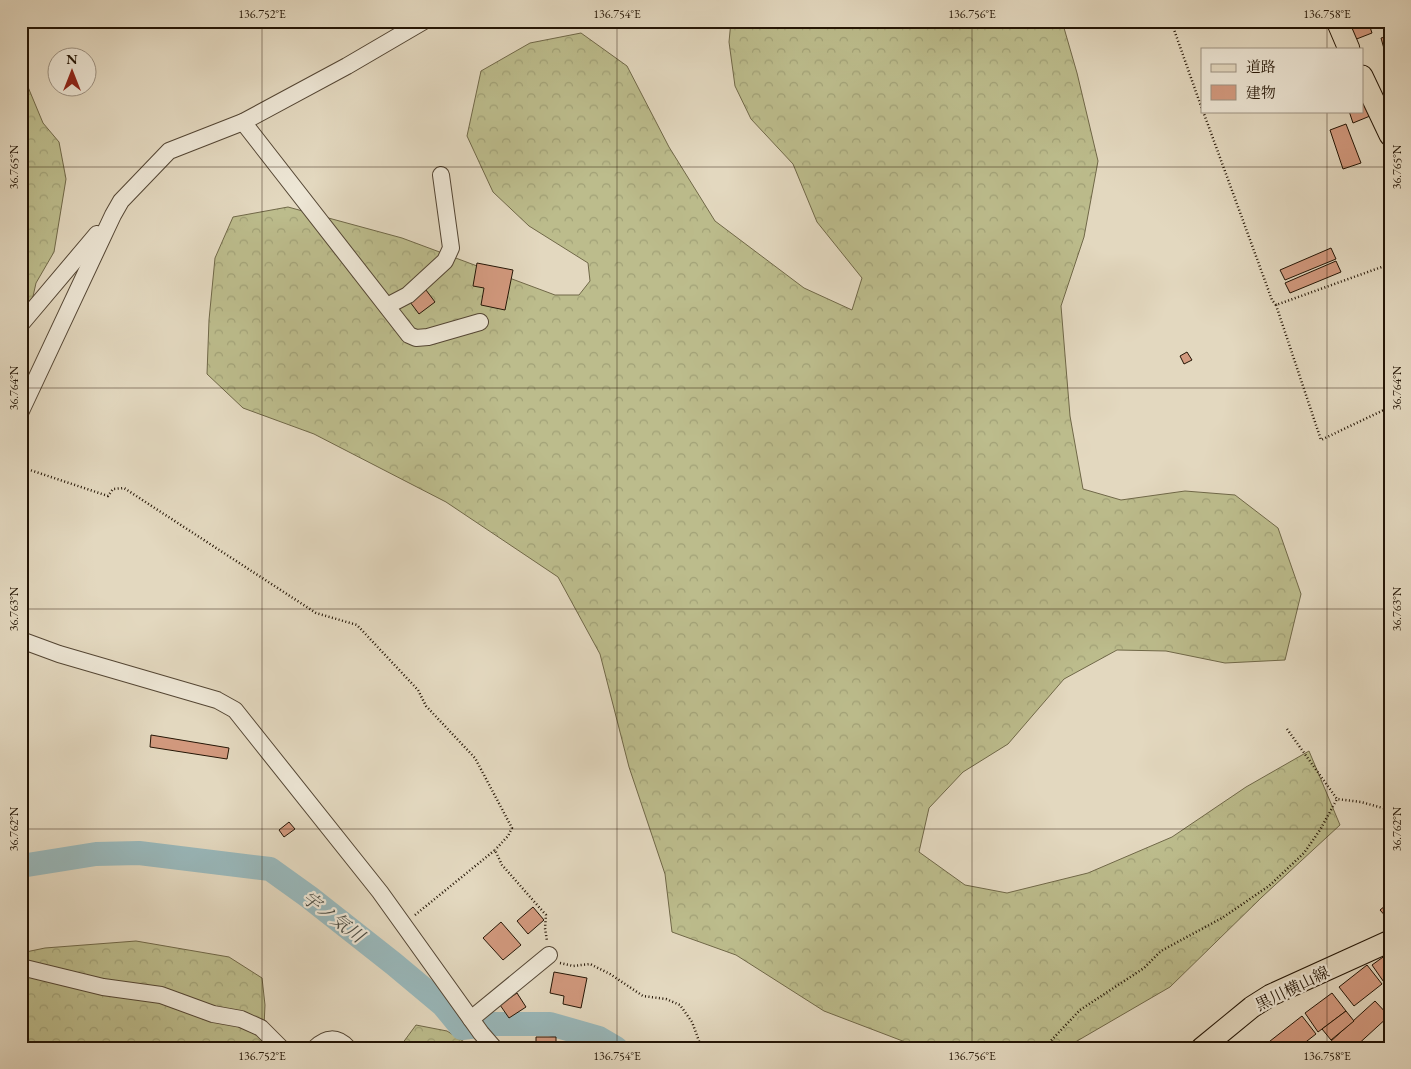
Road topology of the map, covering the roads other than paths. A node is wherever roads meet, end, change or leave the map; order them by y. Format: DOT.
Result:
graph roads {
  1 [pos="424,21"];
  2 [pos="1338,21"];
  3 [pos="1349,48"];
  4 [pos="1364,80"];
  5 [pos="243,122"];
  6 [pos="1390,136"];
  7 [pos="441,175"];
  8 [pos="112,215"];
  9 [pos="387,306"];
  10 [pos="480,322"];
  11 [pos="21,324"];
  12 [pos="21,411"];
  13 [pos="21,640"];
  14 [pos="1390,941"];
  15 [pos="549,956"];
  16 [pos="21,967"];
  17 [pos="471,1019"];
  18 [pos="479,1040"];
  19 [pos="281,1048"];
  20 [pos="315,1048"];
  21 [pos="348,1048"];
  22 [pos="494,1048"];
  23 [pos="1202,1048"];
  1 -- 5 [label="street"];
  2 -- 3 [label="main road"];
  4 -- 6 [label="main road"];
  5 -- 8 [label="street"];
  5 -- 9 [label="street"];
  7 -- 9 [label="street"];
  8 -- 11 [label="street"];
  8 -- 12 [label="street"];
  9 -- 10 [label="street"];
  13 -- 17 [label="street"];
  14 -- 23 [label="main road, 黒川横山線"];
  15 -- 17 [label="street"];
  16 -- 19 [label="street"];
  17 -- 18 [label="street"];
  18 -- 22 [label="street"];
  20 -- 21 [label="street"];
}
